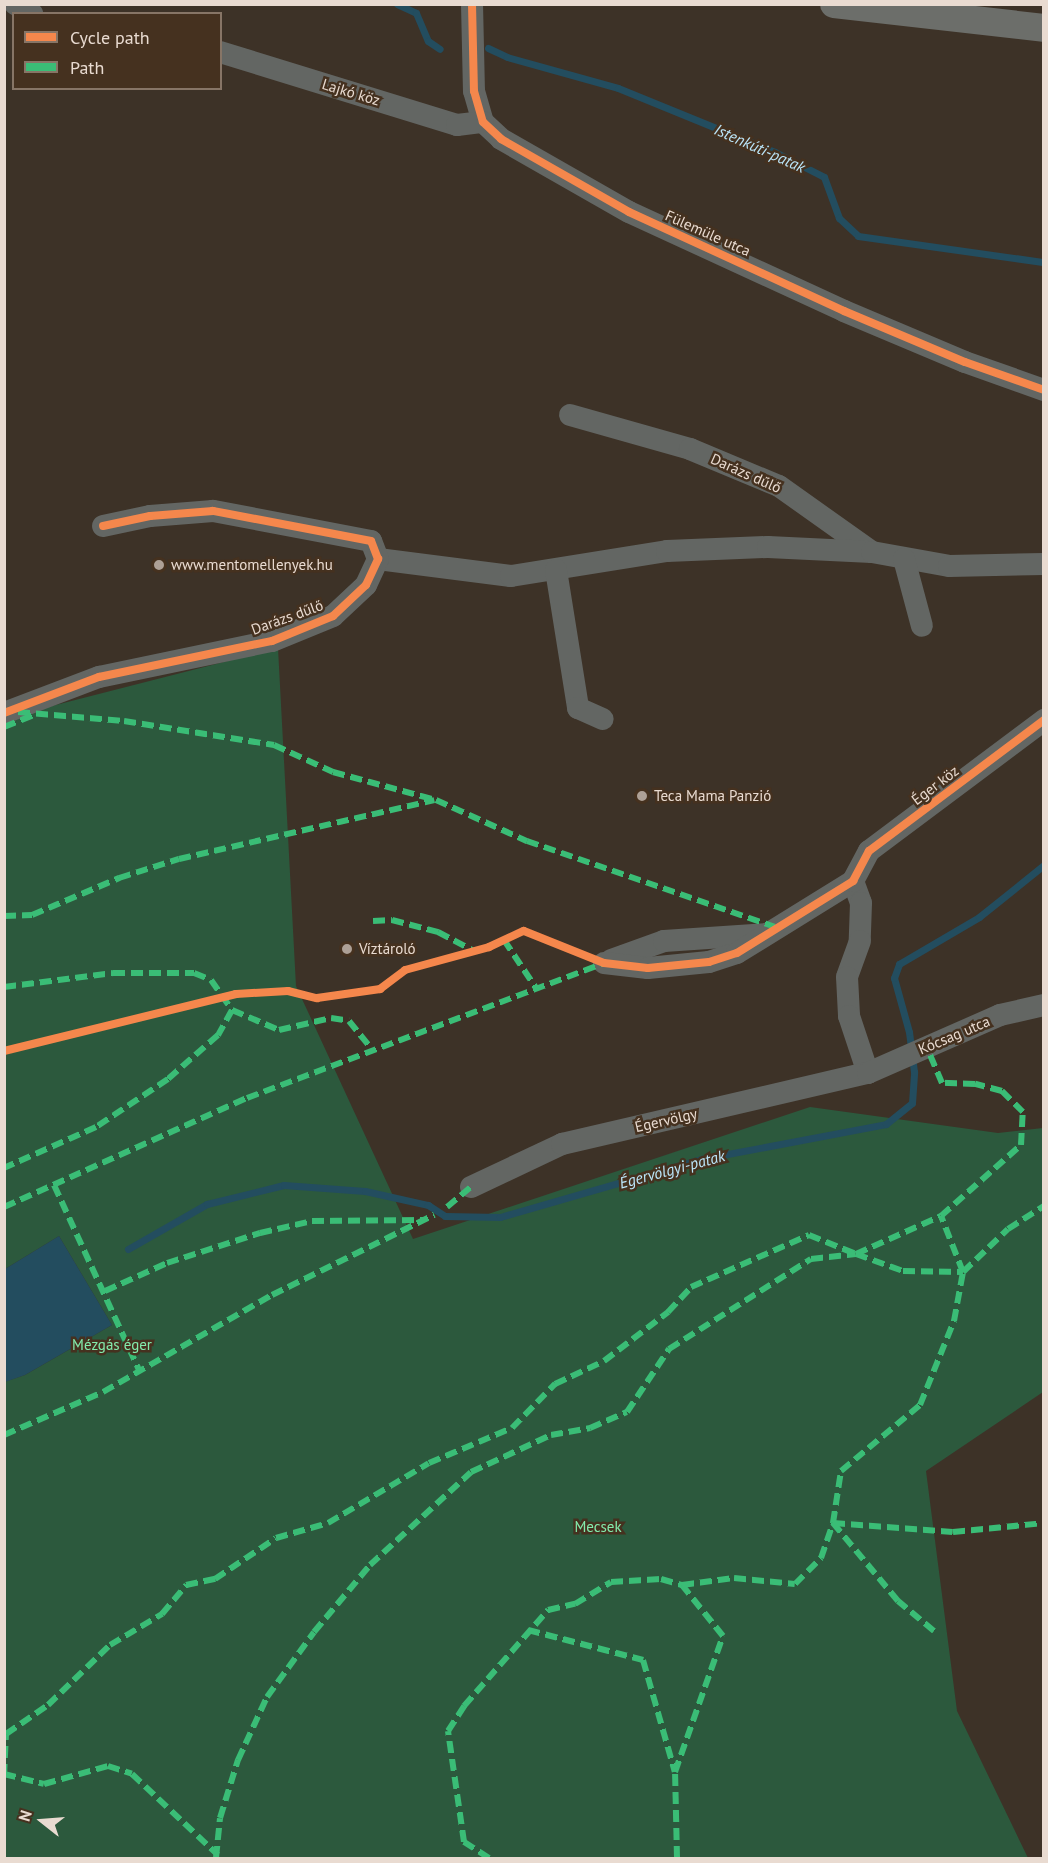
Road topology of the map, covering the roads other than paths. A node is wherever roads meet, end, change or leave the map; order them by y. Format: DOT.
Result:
graph roads {
  1 [pos="15,4"];
  2 [pos="472,4"];
  3 [pos="834,4"];
  4 [pos="29,12"];
  5 [pos="1044,28"];
  6 [pos="222,53"];
  7 [pos="483,122"];
  8 [pos="1044,390"];
  9 [pos="570,415"];
  10 [pos="103,526"];
  11 [pos="872,552"];
  12 [pos="378,559"];
  13 [pos="904,559"];
  14 [pos="1044,564"];
  15 [pos="556,570"];
  16 [pos="922,626"];
  17 [pos="4,713"];
  18 [pos="603,719"];
  19 [pos="1044,720"];
  20 [pos="853,880"];
  21 [pos="769,934"];
  22 [pos="1044,1005"];
  23 [pos="868,1073"];
  24 [pos="471,1187"];
  1 -- 4 [label="street"];
  2 -- 7 [label="street"];
  3 -- 5 [label="main road"];
  6 -- 7 [label="street, Lajkó köz"];
  7 -- 8 [label="street, Fülemüle utca"];
  9 -- 11 [label="street, Darázs dűlő"];
  10 -- 12 [label="street"];
  11 -- 13 [label="street, Darázs dűlő"];
  11 -- 15 [label="street, Darázs dűlő"];
  12 -- 15 [label="street, Darázs dűlő"];
  12 -- 17 [label="street, Darázs dűlő"];
  13 -- 14 [label="street, Darázs dűlő"];
  13 -- 16 [label="street"];
  15 -- 18 [label="street"];
  19 -- 20 [label="street, Éger köz"];
  20 -- 21 [label="street"];
  20 -- 23 [label="street"];
  21 -- 21 [label="street"];
  22 -- 23 [label="street, Kócsag utca"];
  23 -- 24 [label="street, Égervölgy"];
}
